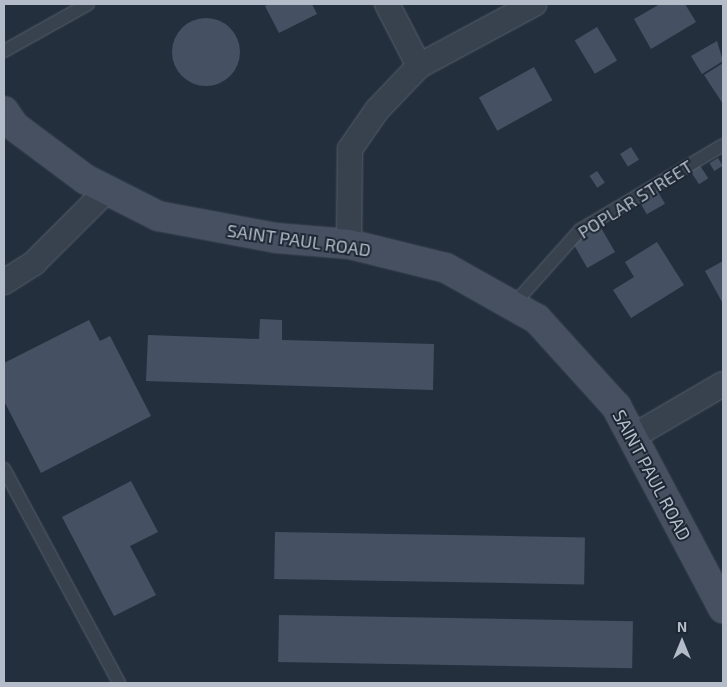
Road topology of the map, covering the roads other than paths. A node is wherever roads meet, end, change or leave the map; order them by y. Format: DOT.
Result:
graph roads {
  1 [pos="88,4"];
  2 [pos="387,4"];
  3 [pos="534,4"];
  4 [pos="4,50"];
  5 [pos="419,66"];
  6 [pos="4,111"];
  7 [pos="723,145"];
  8 [pos="106,190"];
  9 [pos="349,244"];
  10 [pos="4,282"];
  11 [pos="513,305"];
  12 [pos="723,384"];
  13 [pos="632,437"];
  14 [pos="4,469"];
  15 [pos="723,608"];
  16 [pos="119,683"];
  1 -- 4 [label="lane"];
  2 -- 5 [label="street"];
  3 -- 5 [label="street"];
  5 -- 9 [label="street"];
  6 -- 8 [label="main road, SAINT PAUL ROAD"];
  7 -- 11 [label="lane, POPLAR STREET"];
  8 -- 9 [label="main road, SAINT PAUL ROAD"];
  8 -- 10 [label="street"];
  9 -- 11 [label="main road, SAINT PAUL ROAD"];
  11 -- 13 [label="main road, SAINT PAUL ROAD"];
  12 -- 13 [label="street"];
  13 -- 15 [label="main road, SAINT PAUL ROAD"];
  14 -- 16 [label="lane"];
}
